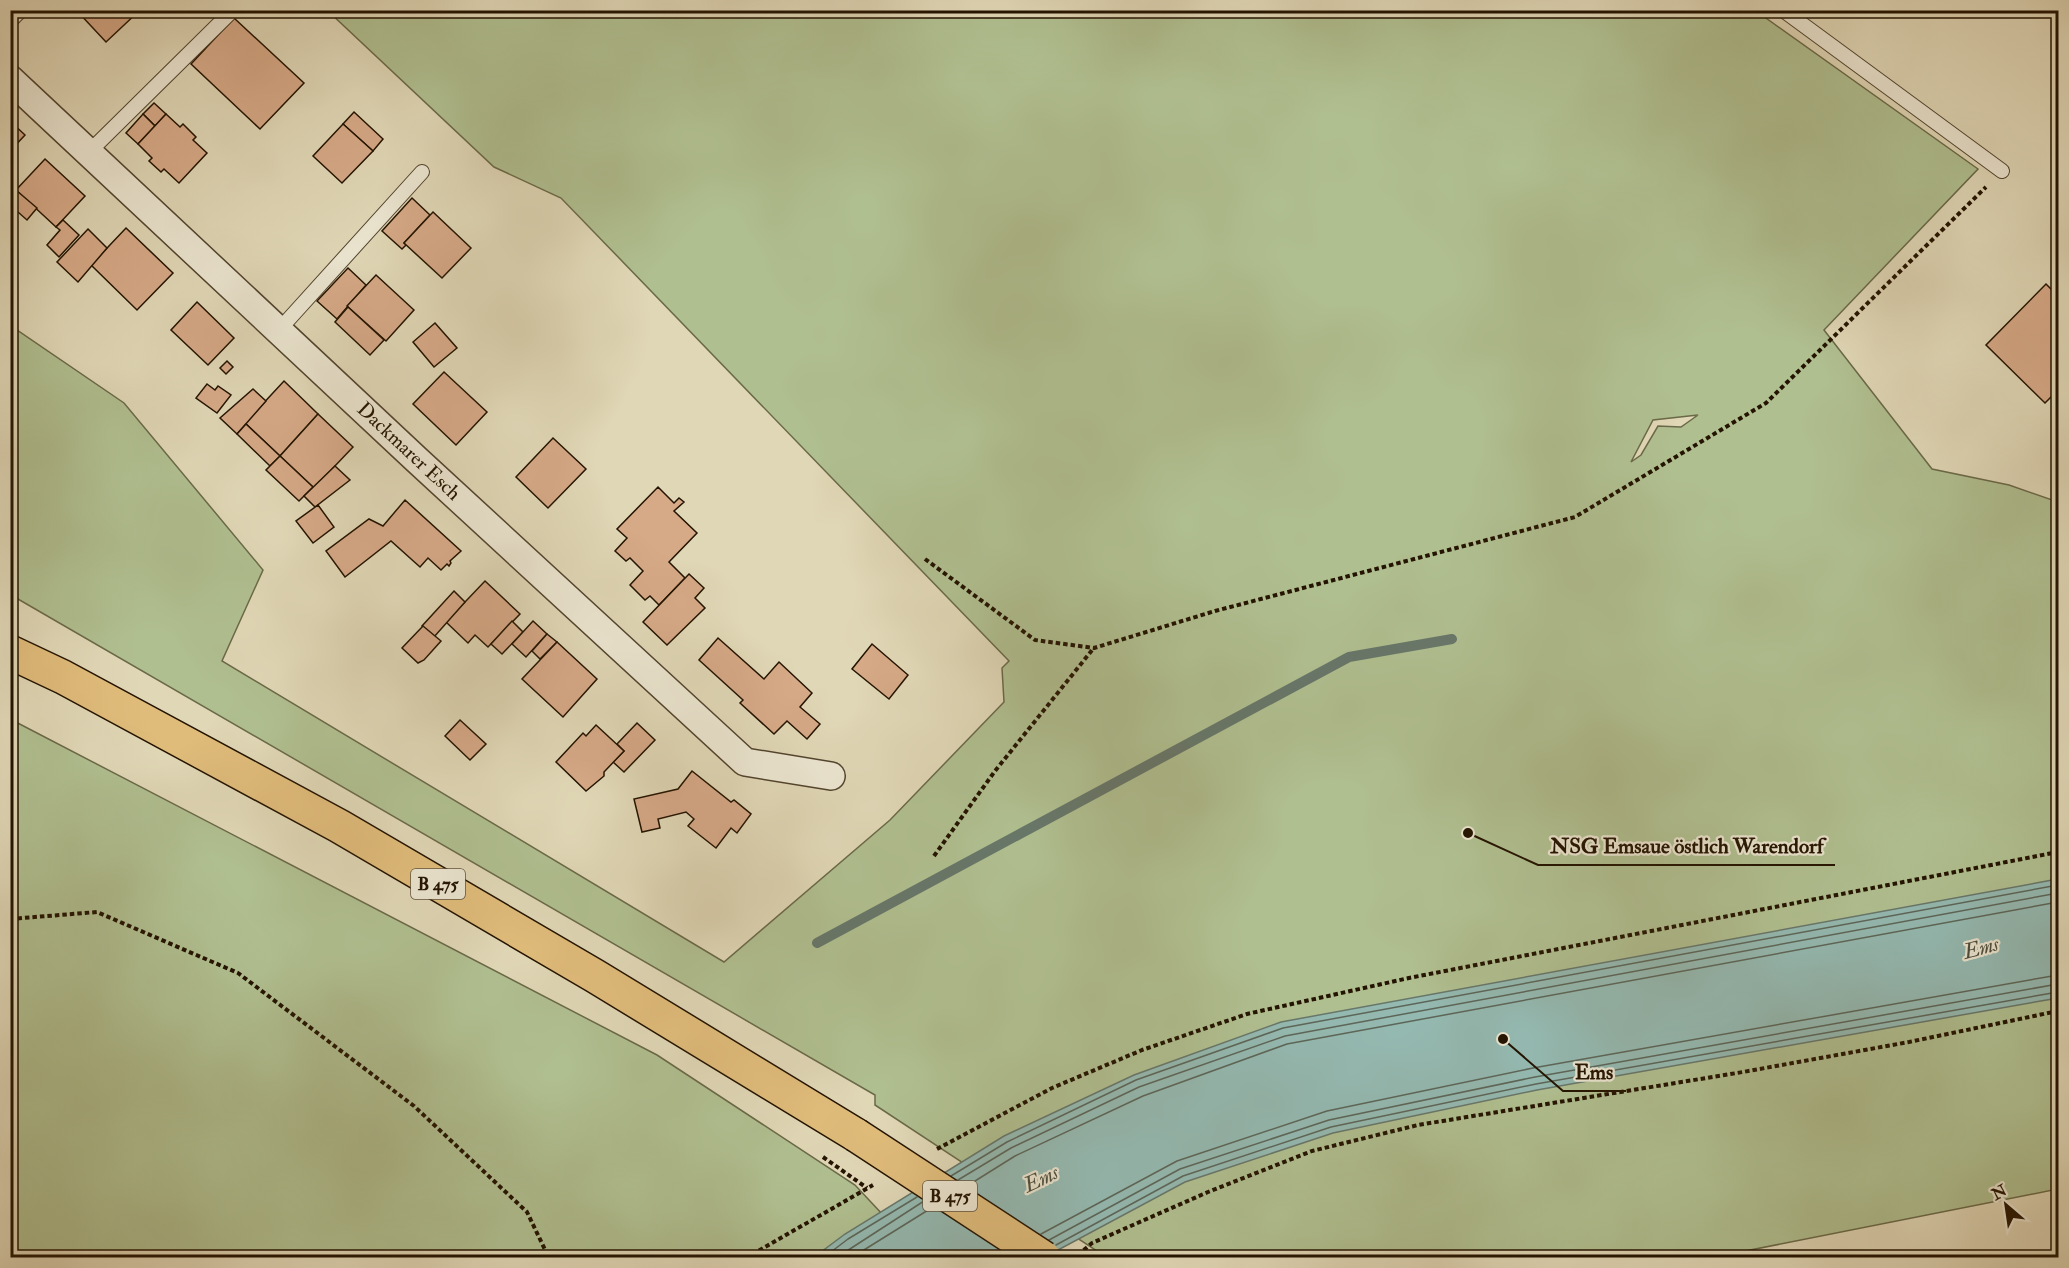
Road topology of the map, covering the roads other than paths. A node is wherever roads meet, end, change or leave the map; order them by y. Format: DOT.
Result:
graph roads {
  1 [pos="21,10"];
  2 [pos="233,10"];
  3 [pos="1783,10"];
  4 [pos="10,21"];
  5 [pos="10,79"];
  6 [pos="89,152"];
  7 [pos="2002,171"];
  8 [pos="422,172"];
  9 [pos="279,330"];
  10 [pos="10,652"];
  11 [pos="831,776"];
  12 [pos="1044,1257"];
  1 -- 4 [label="lane"];
  2 -- 6 [label="lane"];
  3 -- 7 [label="lane"];
  5 -- 6 [label="street, Dackmarer Esch"];
  6 -- 9 [label="street, Dackmarer Esch"];
  8 -- 9 [label="lane"];
  9 -- 11 [label="street, Dackmarer Esch"];
  10 -- 12 [label="main road, B 475, bridge"];
}
